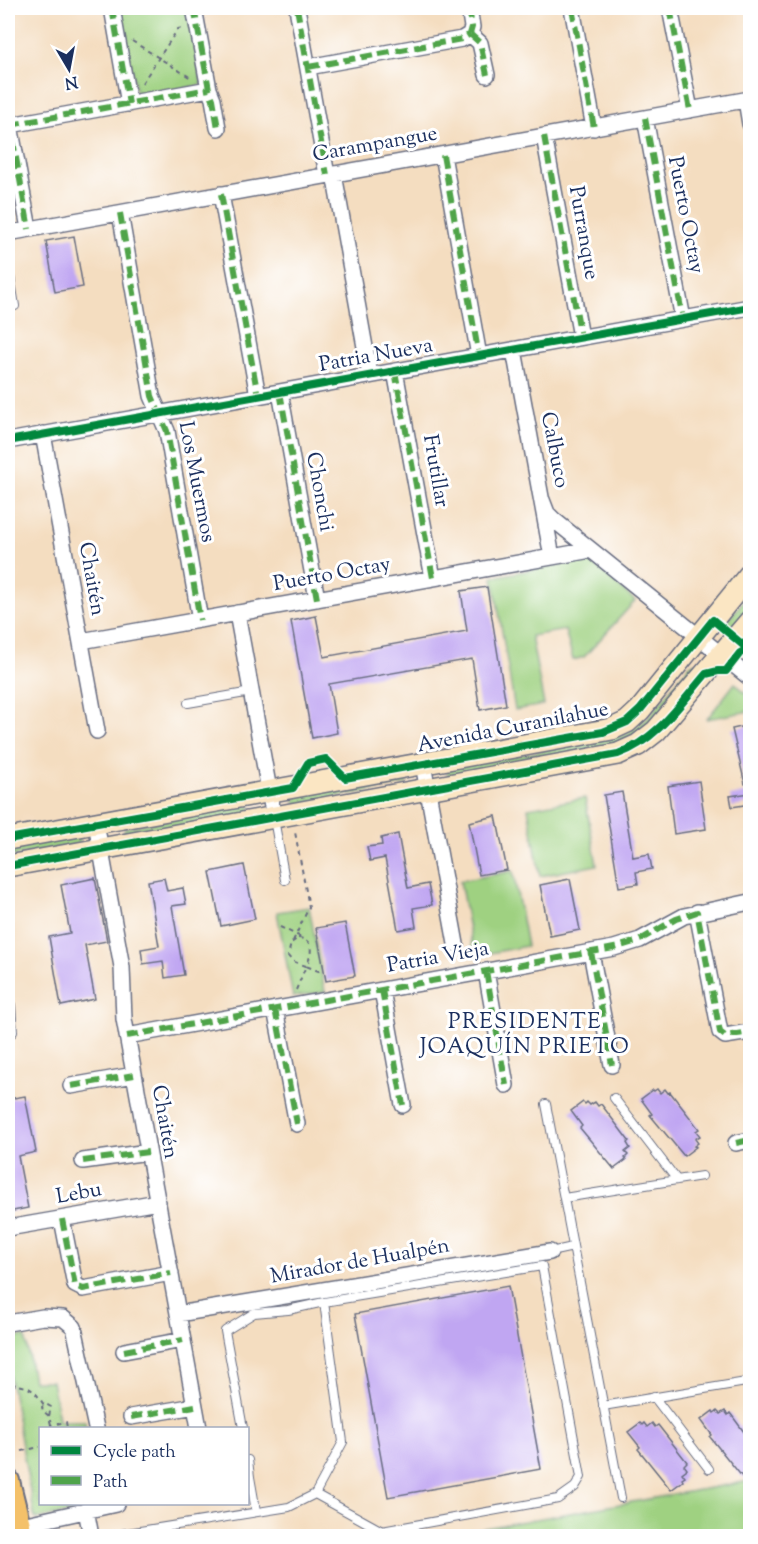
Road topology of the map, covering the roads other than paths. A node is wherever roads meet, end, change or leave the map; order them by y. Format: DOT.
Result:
graph roads {
  1 [pos="112,8"];
  2 [pos="194,8"];
  3 [pos="297,8"];
  4 [pos="469,8"];
  5 [pos="572,8"];
  6 [pos="670,8"];
  7 [pos="470,34"];
  8 [pos="308,67"];
  9 [pos="487,75"];
  10 [pos="208,89"];
  11 [pos="748,100"];
  12 [pos="129,104"];
  13 [pos="690,110"];
  14 [pos="645,118"];
  15 [pos="9,123"];
  16 [pos="750,124"];
  17 [pos="219,128"];
  18 [pos="594,128"];
  19 [pos="544,136"];
  20 [pos="443,154"];
  21 [pos="331,175"];
  22 [pos="221,194"];
  23 [pos="120,213"];
  24 [pos="29,229"];
  25 [pos="8,233"];
  26 [pos="8,264"];
  27 [pos="15,306"];
  28 [pos="750,307"];
  29 [pos="683,319"];
  30 [pos="581,338"];
  31 [pos="514,350"];
  32 [pos="479,356"];
  33 [pos="395,371"];
  34 [pos="370,375"];
  35 [pos="280,392"];
  36 [pos="258,396"];
  37 [pos="159,414"];
  38 [pos="43,435"];
  39 [pos="8,441"];
  40 [pos="542,500"];
  41 [pos="591,550"];
  42 [pos="552,557"];
  43 [pos="750,574"];
  44 [pos="433,578"];
  45 [pos="317,599"];
  46 [pos="237,613"];
  47 [pos="200,620"];
  48 [pos="750,621"];
  49 [pos="699,638"];
  50 [pos="81,641"];
  51 [pos="722,655"];
  52 [pos="750,678"];
  53 [pos="251,692"];
  54 [pos="188,703"];
  55 [pos="97,732"];
  56 [pos="423,764"];
  57 [pos="427,790"];
  58 [pos="269,792"];
  59 [pos="283,816"];
  60 [pos="96,823"];
  61 [pos="8,839"];
  62 [pos="100,849"];
  63 [pos="8,866"];
  64 [pos="285,880"];
  65 [pos="750,902"];
  66 [pos="697,912"];
  67 [pos="456,944"];
  68 [pos="591,952"];
  69 [pos="486,971"];
  70 [pos="382,990"];
  71 [pos="11,1005"];
  72 [pos="282,1008"];
  73 [pos="750,1032"];
  74 [pos="8,1036"];
  75 [pos="127,1036"];
  76 [pos="612,1065"];
  77 [pos="134,1075"];
  78 [pos="506,1085"];
  79 [pos="71,1086"];
  80 [pos="614,1098"];
  81 [pos="546,1104"];
  82 [pos="403,1105"];
  83 [pos="297,1124"];
  84 [pos="148,1152"];
  85 [pos="83,1161"];
  86 [pos="702,1176"];
  87 [pos="677,1180"];
  88 [pos="564,1198"];
  89 [pos="158,1202"];
  90 [pos="62,1219"];
  91 [pos="8,1228"];
  92 [pos="573,1247"];
  93 [pos="550,1252"];
  94 [pos="171,1273"];
  95 [pos="324,1302"];
  96 [pos="178,1314"];
  97 [pos="8,1323"];
  98 [pos="183,1340"];
  99 [pos="124,1351"];
  100 [pos="746,1382"];
  101 [pos="654,1397"];
  102 [pos="195,1406"];
  103 [pos="603,1406"];
  104 [pos="131,1417"];
  105 [pos="96,1427"];
  106 [pos="199,1427"];
  107 [pos="243,1427"];
  108 [pos="709,1469"];
  109 [pos="249,1477"];
  110 [pos="8,1481"];
  111 [pos="315,1494"];
  112 [pos="621,1498"];
  113 [pos="109,1505"];
  114 [pos="86,1510"];
  115 [pos="256,1511"];
  116 [pos="15,1530"];
  117 [pos="92,1536"];
  118 [pos="109,1536"];
  1 -- 12 [label="street"];
  2 -- 10 [label="street"];
  3 -- 8 [label="street"];
  4 -- 7 [label="street"];
  5 -- 18 [label="street"];
  6 -- 13 [label="street"];
  7 -- 8 [label="street"];
  7 -- 9 [label="street"];
  8 -- 21 [label="street"];
  10 -- 12 [label="street"];
  10 -- 17 [label="street"];
  11 -- 13 [label="street, Carampangue"];
  11 -- 16 [label="street"];
  12 -- 15 [label="street"];
  13 -- 14 [label="street, Carampangue"];
  14 -- 18 [label="street, Carampangue"];
  14 -- 29 [label="street, Puerto Octay"];
  15 -- 24 [label="street"];
  18 -- 19 [label="street, Carampangue"];
  19 -- 20 [label="street, Carampangue"];
  19 -- 30 [label="street, Purranque"];
  20 -- 21 [label="street, Carampangue"];
  20 -- 32 [label="street"];
  21 -- 22 [label="street, Carampangue"];
  21 -- 34 [label="street"];
  22 -- 23 [label="street, Carampangue"];
  22 -- 36 [label="street"];
  23 -- 24 [label="street, Carampangue"];
  23 -- 37 [label="street, Los Muermos"];
  24 -- 25 [label="street, Carampangue"];
  26 -- 27 [label="lane"];
  28 -- 29 [label="street, Patria Nueva"];
  29 -- 30 [label="street, Patria Nueva"];
  30 -- 31 [label="street, Patria Nueva"];
  31 -- 32 [label="street, Patria Nueva"];
  31 -- 40 [label="street, Calbuco"];
  32 -- 33 [label="street, Patria Nueva"];
  33 -- 34 [label="street, Patria Nueva"];
  33 -- 44 [label="street, Frutillar"];
  34 -- 35 [label="street, Patria Nueva"];
  35 -- 36 [label="street, Patria Nueva"];
  35 -- 45 [label="street, Chonchi"];
  36 -- 37 [label="street, Patria Nueva"];
  37 -- 38 [label="street, Patria Nueva"];
  37 -- 47 [label="street, Los Muermos"];
  38 -- 39 [label="street, Patria Nueva"];
  38 -- 50 [label="street, Chaitén"];
  40 -- 41 [label="street"];
  40 -- 42 [label="street, Calbuco"];
  41 -- 42 [label="street, Puerto Octay"];
  41 -- 49 [label="street"];
  42 -- 44 [label="street, Puerto Octay"];
  43 -- 49 [label="main road, Avenida Curanilahue"];
  44 -- 45 [label="street, Puerto Octay"];
  45 -- 46 [label="street, Puerto Octay"];
  46 -- 47 [label="street, Puerto Octay"];
  46 -- 53 [label="street"];
  47 -- 50 [label="street, Puerto Octay"];
  48 -- 51 [label="main road"];
  49 -- 51 [label="street"];
  49 -- 56 [label="main road, Avenida Curanilahue"];
  50 -- 55 [label="street, Chaitén"];
  51 -- 52 [label="street"];
  51 -- 57 [label="main road"];
  53 -- 54 [label="lane"];
  53 -- 58 [label="street"];
  56 -- 57 [label="street"];
  56 -- 58 [label="main road, Avenida Curanilahue"];
  57 -- 59 [label="main road"];
  57 -- 67 [label="street"];
  58 -- 59 [label="street"];
  58 -- 60 [label="main road, Avenida Curanilahue"];
  59 -- 62 [label="main road"];
  59 -- 64 [label="lane"];
  60 -- 61 [label="main road, Avenida Curanilahue"];
  60 -- 62 [label="street, Chaitén"];
  62 -- 63 [label="main road"];
  62 -- 75 [label="street, Chaitén"];
  65 -- 66 [label="street, Patria Vieja"];
  66 -- 68 [label="street, Patria Vieja"];
  66 -- 73 [label="street"];
  68 -- 69 [label="street, Patria Vieja"];
  68 -- 76 [label="street"];
  69 -- 70 [label="street, Patria Vieja"];
  69 -- 78 [label="street"];
  70 -- 72 [label="street, Patria Vieja"];
  70 -- 82 [label="street"];
  71 -- 74 [label="lane"];
  72 -- 75 [label="street, Patria Vieja"];
  72 -- 83 [label="street"];
  75 -- 77 [label="street, Chaitén"];
  77 -- 79 [label="street"];
  77 -- 84 [label="street, Chaitén"];
  80 -- 87 [label="lane"];
  81 -- 88 [label="lane"];
  84 -- 85 [label="street"];
  84 -- 89 [label="street, Chaitén"];
  86 -- 87 [label="lane"];
  87 -- 88 [label="lane"];
  88 -- 92 [label="lane"];
  89 -- 90 [label="street, Lebu"];
  89 -- 94 [label="street, Chaitén"];
  90 -- 91 [label="street, Lebu"];
  90 -- 94 [label="street"];
  92 -- 93 [label="lane"];
  92 -- 103 [label="lane"];
  93 -- 96 [label="street, Mirador de Hualpén"];
  94 -- 96 [label="street, Chaitén"];
  95 -- 107 [label="lane"];
  95 -- 111 [label="lane"];
  95 -- 111 [label="lane"];
  96 -- 98 [label="street, Chaitén"];
  97 -- 105 [label="street"];
  98 -- 99 [label="street"];
  98 -- 102 [label="street, Chaitén"];
  100 -- 101 [label="lane"];
  101 -- 103 [label="lane"];
  101 -- 108 [label="lane"];
  102 -- 104 [label="street"];
  102 -- 106 [label="street, Chaitén"];
  103 -- 112 [label="lane"];
  109 -- 115 [label="lane"];
  110 -- 116 [label="main road"];
  111 -- 115 [label="lane"];
  113 -- 114 [label="street"];
  114 -- 116 [label="street"];
  114 -- 117 [label="street"];
  115 -- 118 [label="lane"];
}
